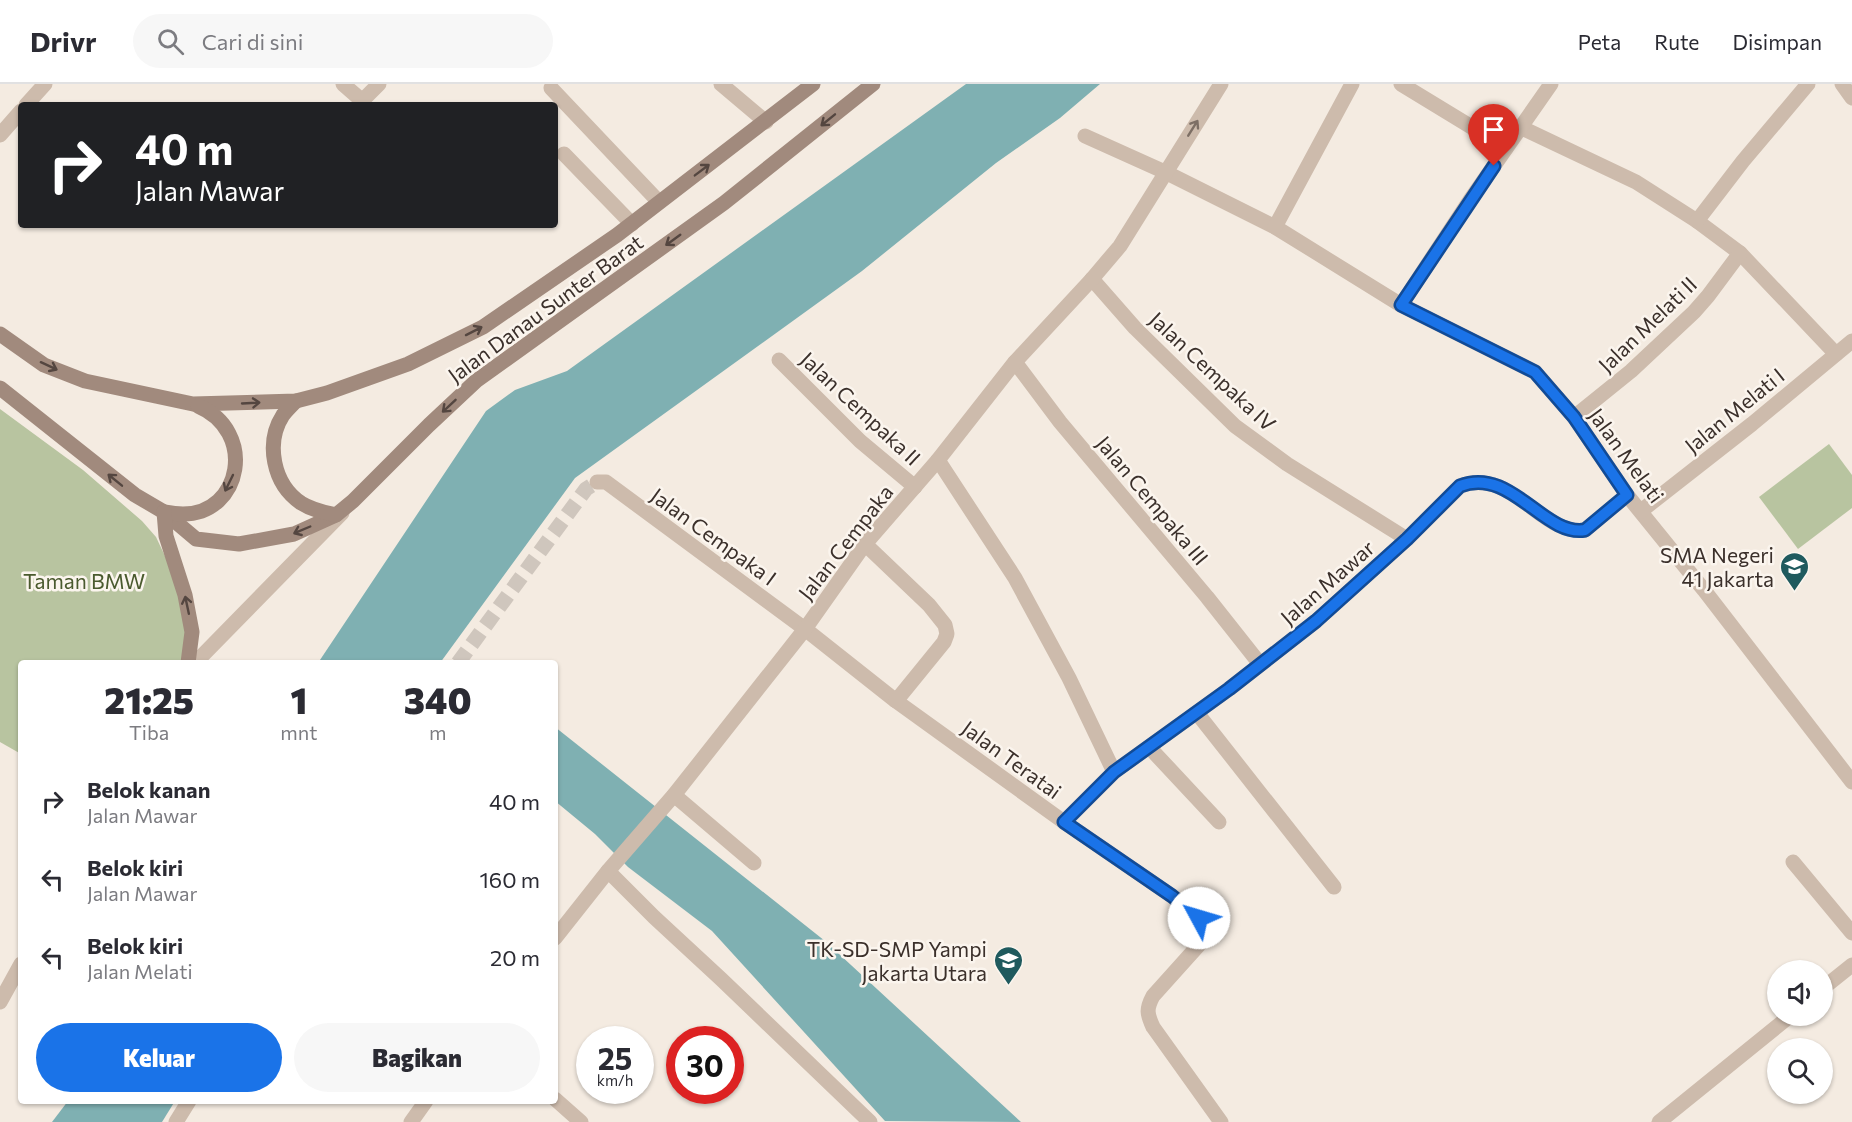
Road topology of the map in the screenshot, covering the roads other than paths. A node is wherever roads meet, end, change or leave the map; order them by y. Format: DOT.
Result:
graph roads {
  1 [pos="45,84"];
  2 [pos="343,84"];
  3 [pos="379,84"];
  4 [pos="721,84"];
  5 [pos="813,84"];
  6 [pos="873,84"];
  7 [pos="1221,84"];
  8 [pos="1352,84"];
  9 [pos="1401,84"];
  10 [pos="1551,84"];
  11 [pos="1808,84"];
  12 [pos="1842,84"];
  13 [pos="551,88"];
  14 [pos="1852,98"];
  15 [pos="29,102"];
  16 [pos="18,114"];
  17 [pos="766,122"];
  18 [pos="1520,127"];
  19 [pos="0,135"];
  20 [pos="1086,136"];
  21 [pos="1506,148"];
  22 [pos="564,154"];
  23 [pos="1166,172"];
  24 [pos="659,202"];
  25 [pos="1697,221"];
  26 [pos="632,224"];
  27 [pos="1275,227"];
  28 [pos="1740,253"];
  29 [pos="1092,279"];
  30 [pos="1401,305"];
  31 [pos="0,334"];
  32 [pos="1852,341"];
  33 [pos="1836,354"];
  34 [pos="779,360"];
  35 [pos="1015,362"];
  36 [pos="0,388"];
  37 [pos="296,401"];
  38 [pos="193,404"];
  39 [pos="1574,417"];
  40 [pos="938,460"];
  41 [pos="597,482"];
  42 [pos="915,487"];
  43 [pos="1627,495"];
  44 [pos="353,501"];
  45 [pos="1641,511"];
  46 [pos="164,512"];
  47 [pos="336,515"];
  48 [pos="1407,539"];
  49 [pos="865,544"];
  50 [pos="805,629"];
  51 [pos="188,660"];
  52 [pos="198,660"];
  53 [pos="1260,664"];
  54 [pos="896,701"];
  55 [pos="1197,713"];
  56 [pos="1149,747"];
  57 [pos="1114,772"];
  58 [pos="1852,782"];
  59 [pos="674,795"];
  60 [pos="1064,822"];
  61 [pos="1219,822"];
  62 [pos="1793,862"];
  63 [pos="754,863"];
  64 [pos="612,867"];
  65 [pos="1334,888"];
  66 [pos="1852,933"];
  67 [pos="558,934"];
  68 [pos="1852,967"];
  69 [pos="18,969"];
  70 [pos="1833,981"];
  71 [pos="0,1002"];
  72 [pos="1778,1026"];
  73 [pos="558,1102"];
  74 [pos="187,1104"];
  75 [pos="424,1104"];
  76 [pos="176,1122"];
  77 [pos="411,1122"];
  78 [pos="581,1122"];
  79 [pos="870,1122"];
  80 [pos="1221,1122"];
  81 [pos="1659,1122"];
  1 -- 15 [label="street"];
  2 -- 3 [label="street"];
  4 -- 17 [label="street"];
  5 -- 17 [label="main road, Jalan Danau Sunter Barat"];
  6 -- 44 [label="main road, Jalan Danau Sunter Barat, one-way"];
  23 -- 7 [label="street, Jalan Cempaka, one-way"];
  8 -- 27 [label="street"];
  9 -- 21 [label="street"];
  10 -- 18 [label="street"];
  11 -- 25 [label="street"];
  12 -- 14 [label="street"];
  13 -- 24 [label="street"];
  16 -- 19 [label="street"];
  24 -- 17 [label="main road, Jalan Danau Sunter Barat, one-way"];
  18 -- 21 [label="street"];
  18 -- 25 [label="street"];
  20 -- 23 [label="street, Jalan Melati"];
  21 -- 30 [label="street"];
  22 -- 26 [label="street"];
  23 -- 27 [label="street, Jalan Melati"];
  23 -- 29 [label="street, Jalan Cempaka"];
  24 -- 26 [label="main road, Jalan Danau Sunter Barat"];
  25 -- 28 [label="street"];
  37 -- 26 [label="main road, Jalan Danau Sunter Barat, one-way"];
  27 -- 30 [label="street, Jalan Melati"];
  28 -- 33 [label="street"];
  28 -- 39 [label="street, Jalan Melati II"];
  29 -- 35 [label="street, Jalan Cempaka"];
  29 -- 48 [label="street, Jalan Cempaka IV"];
  30 -- 39 [label="street, Jalan Melati"];
  31 -- 38 [label="main road, Jalan Danau Sunter Barat, one-way"];
  32 -- 33 [label="street, Jalan Melati I"];
  33 -- 45 [label="street, Jalan Melati I"];
  34 -- 42 [label="street, Jalan Cempaka II"];
  35 -- 40 [label="street, Jalan Cempaka"];
  35 -- 53 [label="street, Jalan Cempaka III"];
  46 -- 36 [label="main road, Jalan Danau Sunter Barat, one-way"];
  38 -- 37 [label="main road, Jalan Danau Sunter Barat, one-way"];
  37 -- 47 [label="main road"];
  38 -- 46 [label="main road, one-way"];
  39 -- 43 [label="street, Jalan Melati"];
  40 -- 42 [label="street, Jalan Cempaka"];
  40 -- 57 [label="street"];
  41 -- 50 [label="street, Jalan Cempaka I"];
  42 -- 49 [label="street, Jalan Cempaka"];
  43 -- 45 [label="street, Jalan Melati"];
  43 -- 48 [label="street, Jalan Mawar"];
  44 -- 47 [label="main road, Jalan Danau Sunter Barat"];
  44 -- 52 [label="street"];
  45 -- 58 [label="street, Jalan Melati"];
  47 -- 46 [label="main road, Jalan Danau Sunter Barat, one-way"];
  51 -- 46 [label="main road, one-way"];
  48 -- 53 [label="street, Jalan Mawar"];
  49 -- 50 [label="street, Jalan Cempaka"];
  49 -- 54 [label="street"];
  50 -- 54 [label="street, Jalan Teratai"];
  50 -- 59 [label="street, Jalan Cempaka"];
  53 -- 55 [label="street, Jalan Mawar"];
  54 -- 60 [label="street, Jalan Teratai"];
  55 -- 56 [label="street, Jalan Mawar"];
  55 -- 65 [label="street"];
  56 -- 57 [label="street, Jalan Mawar"];
  56 -- 61 [label="street"];
  57 -- 60 [label="street, Jalan Mawar"];
  59 -- 63 [label="street"];
  59 -- 64 [label="street, Jalan Cempaka"];
  60 -- 80 [label="street, Jalan Teratai"];
  62 -- 66 [label="street"];
  64 -- 67 [label="street, Jalan Cempaka"];
  64 -- 79 [label="street"];
  68 -- 70 [label="street"];
  69 -- 71 [label="street"];
  72 -- 81 [label="street"];
  73 -- 78 [label="street"];
  74 -- 76 [label="street"];
  75 -- 77 [label="street"];
}
